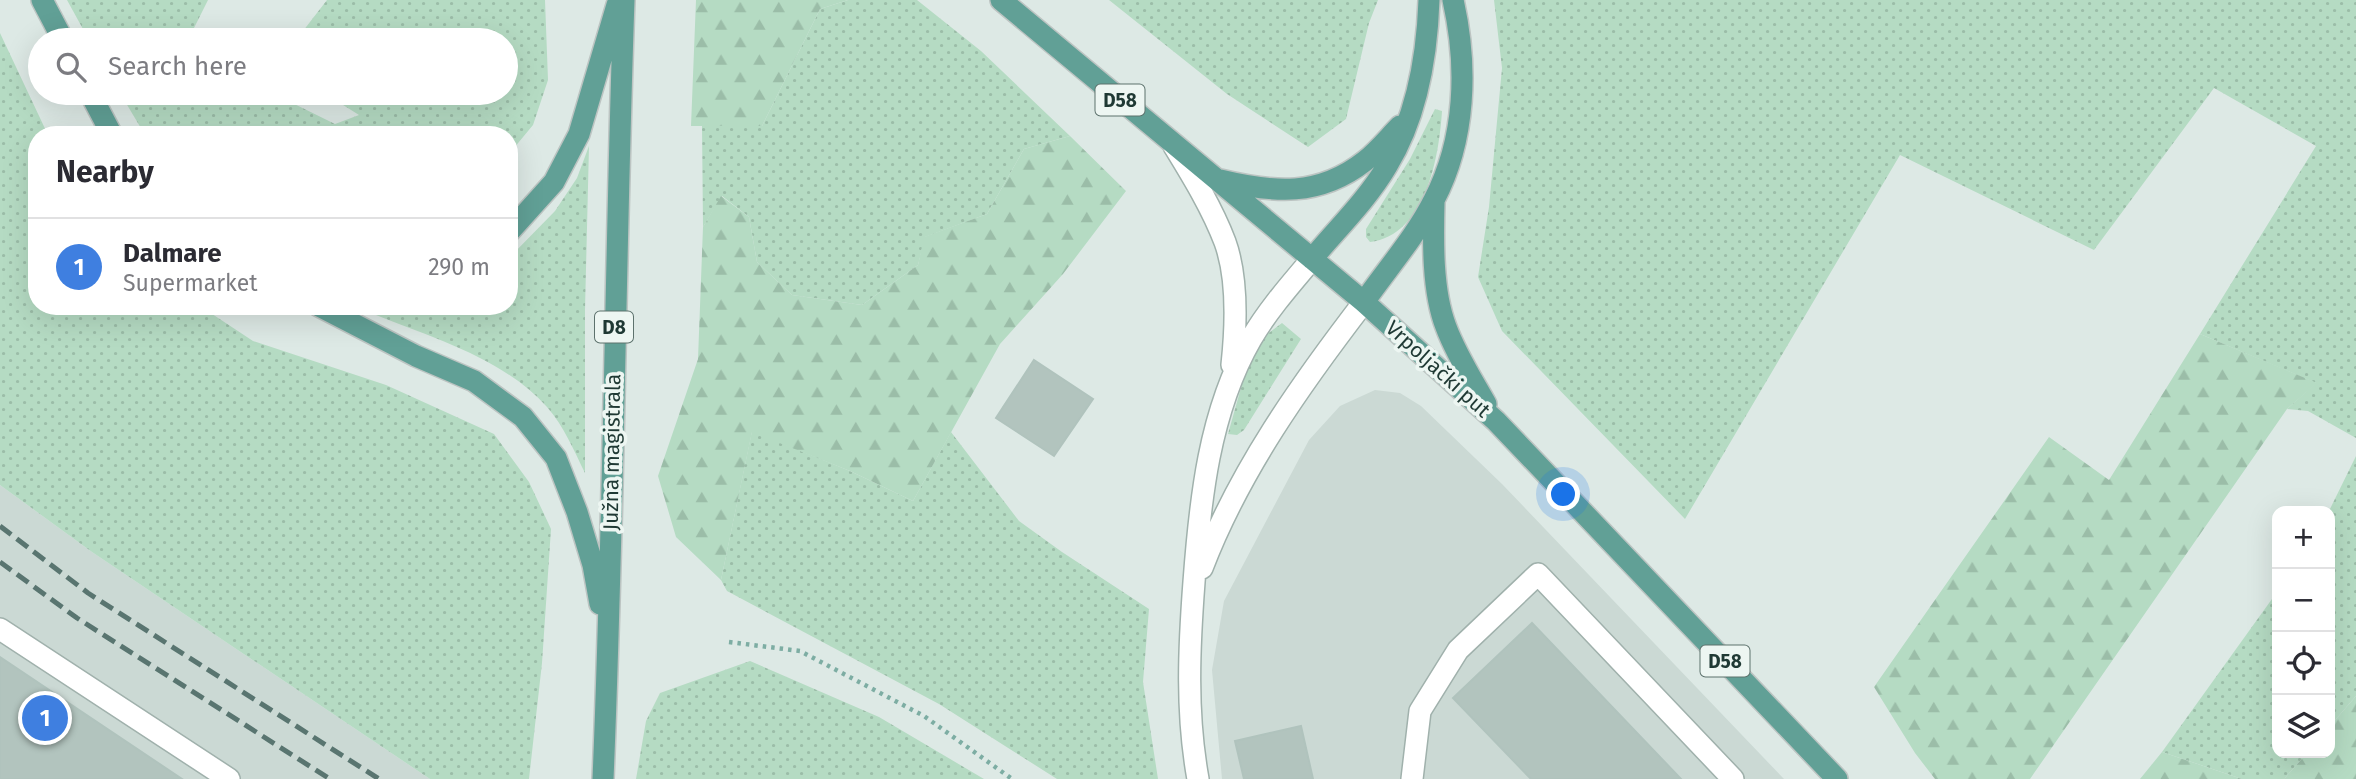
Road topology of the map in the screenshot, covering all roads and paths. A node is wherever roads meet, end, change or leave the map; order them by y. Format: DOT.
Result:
graph roads {
  1 [pos="42,0"];
  2 [pos="618,0"];
  3 [pos="624,0"];
  4 [pos="1001,0"];
  5 [pos="1429,0"];
  6 [pos="1453,0"];
  7 [pos="57,28"];
  8 [pos="96,105"];
  9 [pos="1409,116"];
  10 [pos="107,126"];
  11 [pos="1174,146"];
  12 [pos="1215,179"];
  13 [pos="1434,201"];
  14 [pos="518,222"];
  15 [pos="1312,259"];
  16 [pos="1363,302"];
  17 [pos="336,315"];
  18 [pos="1230,383"];
  19 [pos="1496,421"];
  20 [pos="1193,593"];
  21 [pos="0,629"];
  22 [pos="729,642"];
  23 [pos="608,653"];
  24 [pos="229,779"];
  25 [pos="603,779"];
  26 [pos="1012,779"];
  27 [pos="1198,779"];
  28 [pos="1412,779"];
  29 [pos="1733,779"];
  30 [pos="1837,779"];
  1 -- 7 [label="main road"];
  2 -- 14 [label="main road"];
  3 -- 23 [label="main road, Južna magistrala / D8"];
  4 -- 11 [label="main road, Vrpoljački put / D58"];
  5 -- 9 [label="main road"];
  6 -- 13 [label="main road"];
  8 -- 10 [label="main road"];
  9 -- 12 [label="main road"];
  9 -- 15 [label="main road"];
  11 -- 12 [label="main road, Vrpoljački put / D58"];
  11 -- 18 [label="street"];
  12 -- 15 [label="main road, Vrpoljački put / D58"];
  13 -- 16 [label="main road"];
  13 -- 19 [label="main road"];
  15 -- 16 [label="main road, Vrpoljački put / D58"];
  15 -- 18 [label="street"];
  16 -- 19 [label="main road, Vrpoljački put / D58"];
  16 -- 20 [label="street"];
  17 -- 23 [label="main road"];
  18 -- 20 [label="street"];
  19 -- 30 [label="main road, Vrpoljački put / D58"];
  20 -- 27 [label="street"];
  21 -- 24 [label="street"];
  22 -- 26 [label="path"];
  23 -- 25 [label="main road, Južna magistrala / D8"];
  28 -- 29 [label="street"];
}
